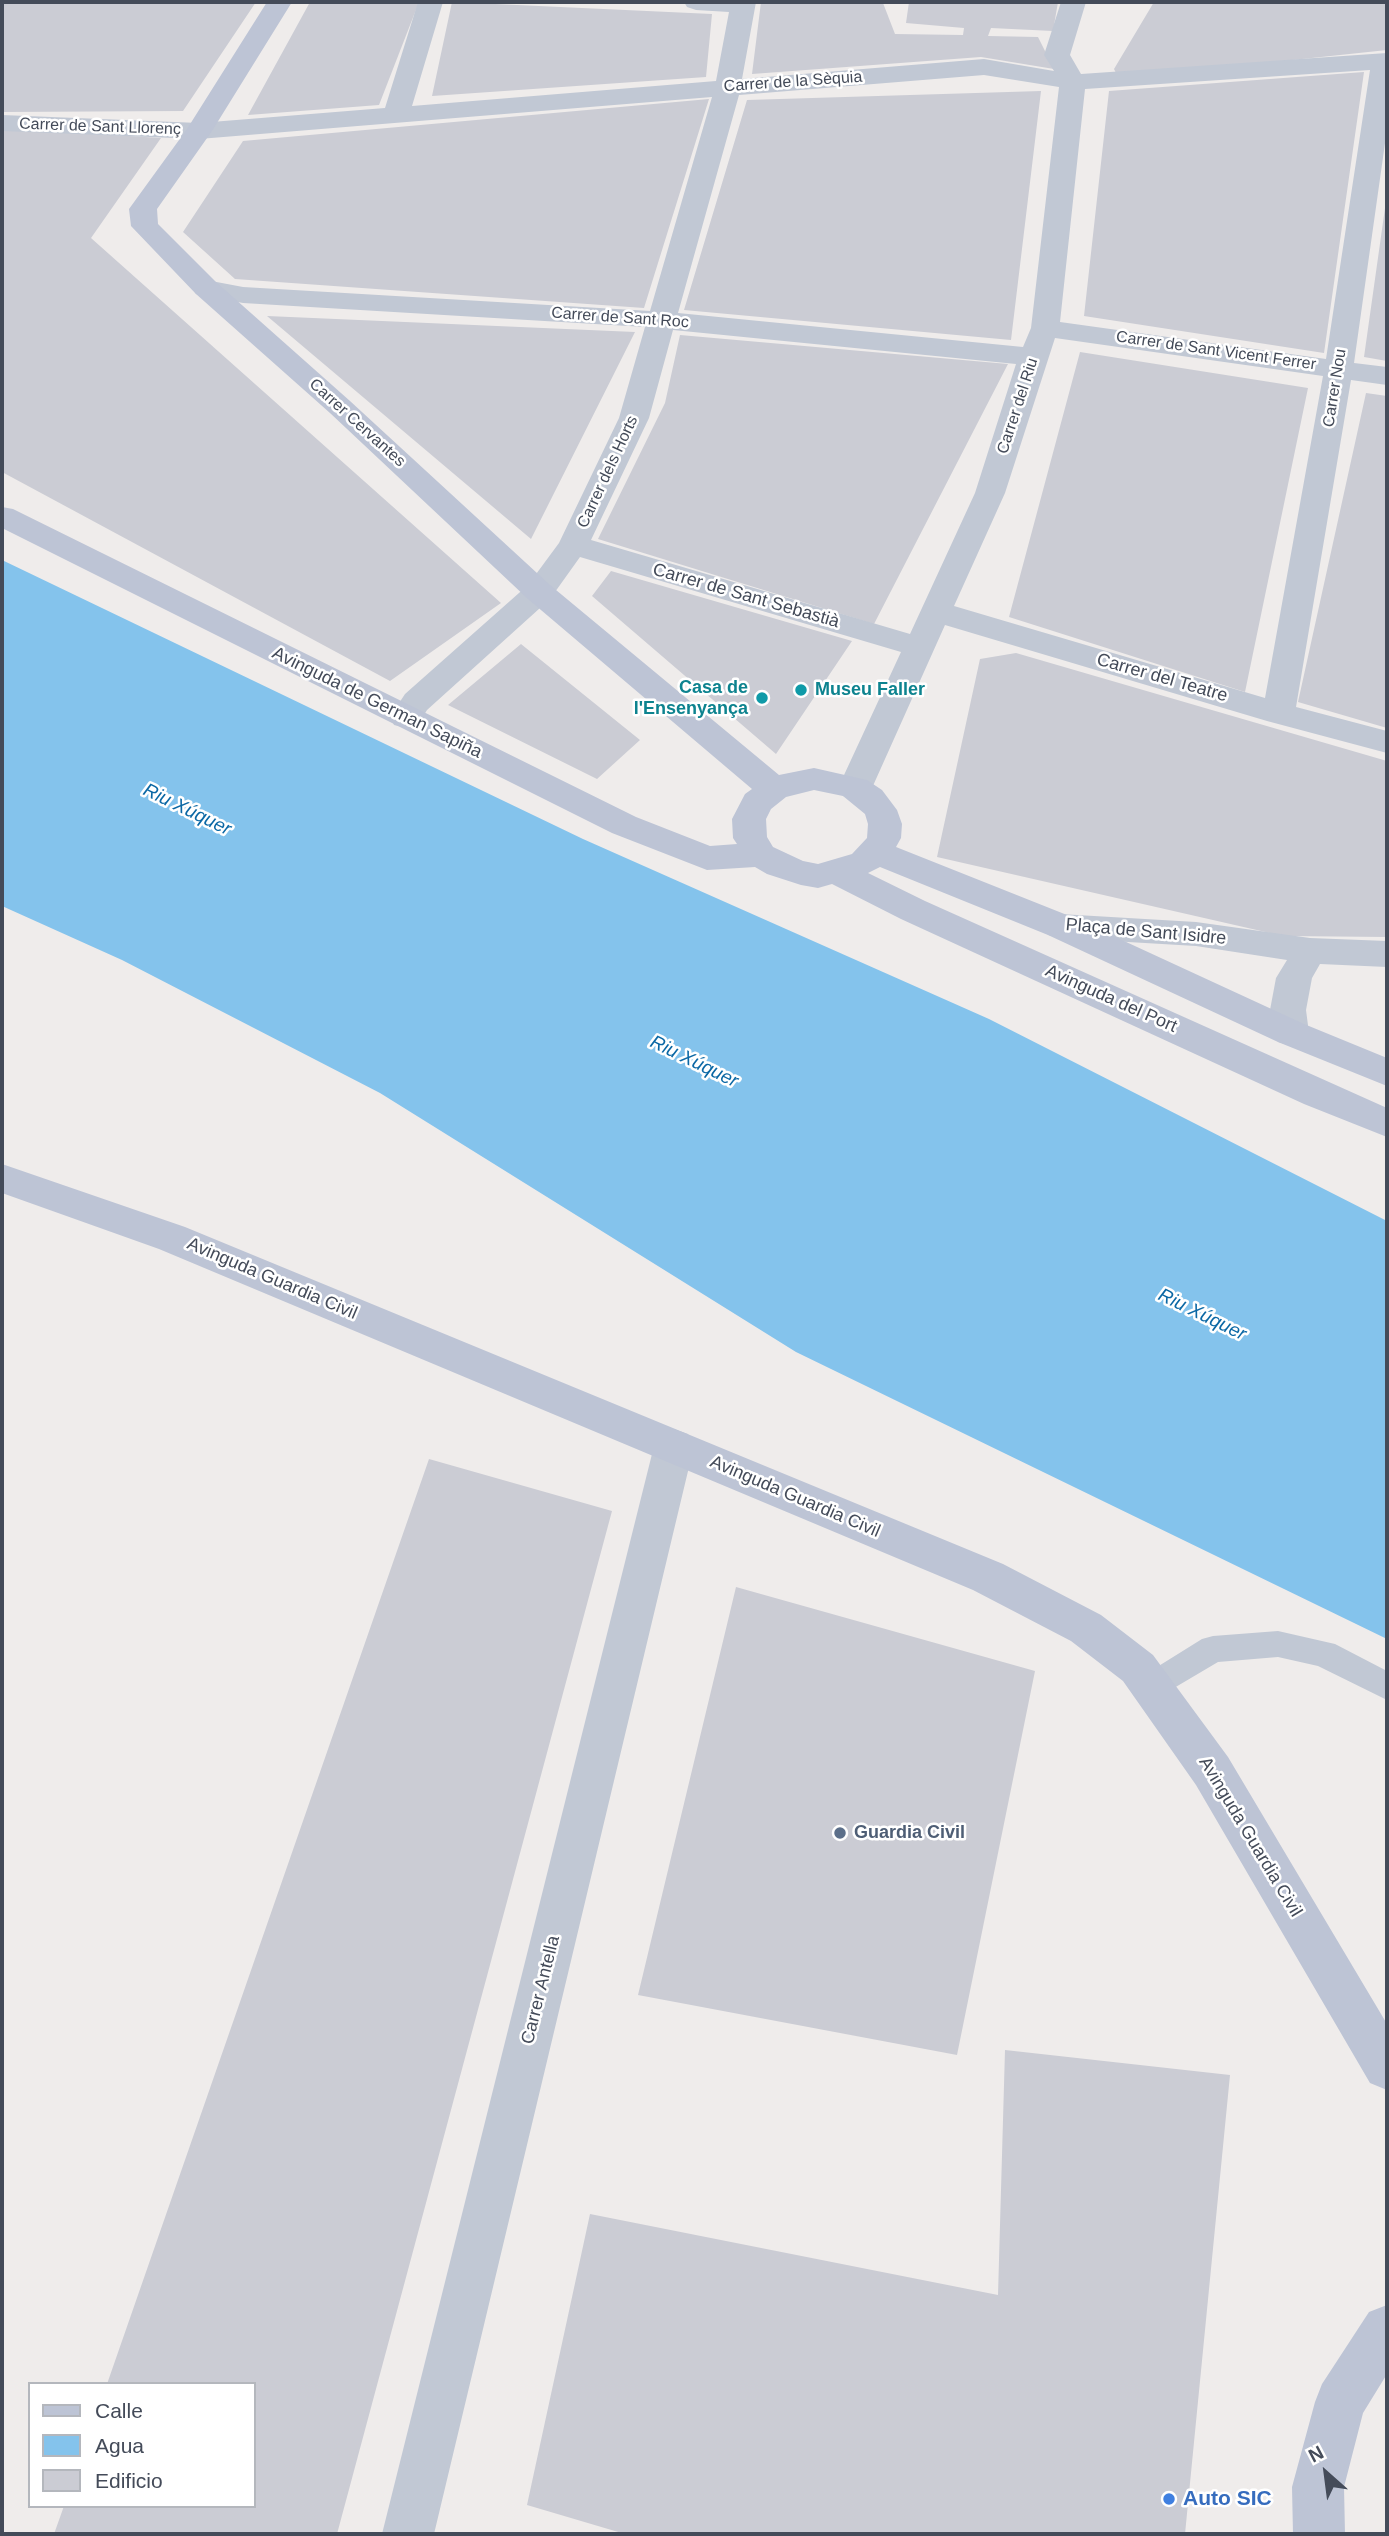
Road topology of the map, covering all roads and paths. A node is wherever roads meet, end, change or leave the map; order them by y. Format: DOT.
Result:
graph roads {
  1 [pos="279,2"];
  2 [pos="430,2"];
  3 [pos="696,2"];
  4 [pos="1073,2"];
  5 [pos="743,4"];
  6 [pos="1386,61"];
  7 [pos="1073,82"];
  8 [pos="728,87"];
  9 [pos="396,114"];
  10 [pos="2,123"];
  11 [pos="199,131"];
  12 [pos="206,288"];
  13 [pos="663,320"];
  14 [pos="1045,328"];
  15 [pos="1033,357"];
  16 [pos="1339,368"];
  17 [pos="1387,376"];
  18 [pos="2,516"];
  19 [pos="573,545"];
  20 [pos="539,592"];
  21 [pos="937,612"];
  22 [pos="919,648"];
  23 [pos="1279,713"];
  24 [pos="406,717"];
  25 [pos="1387,742"];
  26 [pos="855,788"];
  27 [pos="774,789"];
  28 [pos="876,852"];
  29 [pos="761,855"];
  30 [pos="838,872"];
  31 [pos="1060,926"];
  32 [pos="1310,951"];
  33 [pos="1387,954"];
  34 [pos="1291,1033"];
  35 [pos="1387,1073"];
  36 [pos="1387,1123"];
  37 [pos="2,1178"];
  38 [pos="674,1446"];
  39 [pos="1387,1686"];
  40 [pos="1152,1687"];
  41 [pos="1387,2067"];
  42 [pos="1386,2329"];
  43 [pos="408,2534"];
  44 [pos="1319,2534"];
  1 -- 11 [label="street, Carrer Cervantes"];
  2 -- 9 [label="street"];
  3 -- 5 [label="street"];
  4 -- 7 [label="street"];
  5 -- 8 [label="street, Carrer dels Horts"];
  6 -- 7 [label="street, Carrer de la Sèquia"];
  6 -- 16 [label="street, Carrer Nou"];
  7 -- 8 [label="street, Carrer de la Sèquia"];
  7 -- 14 [label="street, Carrer del Riu"];
  8 -- 9 [label="street, Carrer de la Sèquia"];
  8 -- 13 [label="street, Carrer dels Horts"];
  9 -- 11 [label="street, Carrer de la Sèquia"];
  10 -- 11 [label="street, Carrer de Sant Llorenç"];
  11 -- 12 [label="street, Carrer Cervantes"];
  12 -- 13 [label="street, Carrer de Sant Roc"];
  12 -- 20 [label="street, Carrer Cervantes"];
  13 -- 15 [label="street, Carrer de Sant Roc"];
  13 -- 19 [label="street, Carrer dels Horts"];
  14 -- 15 [label="street, Carrer del Riu"];
  14 -- 16 [label="street, Carrer de Sant Vicent Ferrer"];
  15 -- 21 [label="street, Carrer del Riu"];
  16 -- 17 [label="street, Carrer de Sant Vicent Ferrer"];
  16 -- 23 [label="street, Carrer Nou"];
  18 -- 24 [label="street, Avinguda de German Sapiña"];
  19 -- 20 [label="street, Carrer dels Horts"];
  19 -- 22 [label="street, Carrer de Sant Sebastià"];
  20 -- 24 [label="street, Carrer dels Horts"];
  20 -- 27 [label="street, Carrer Cervantes"];
  21 -- 22 [label="street, Carrer del Riu"];
  21 -- 23 [label="street, Carrer del Teatre"];
  22 -- 26 [label="street, Carrer del Riu"];
  23 -- 25 [label="street, Carrer del Teatre"];
  24 -- 29 [label="street, Avinguda de German Sapiña"];
  26 -- 27 [label="street"];
  26 -- 28 [label="street"];
  27 -- 29 [label="street"];
  28 -- 30 [label="street"];
  28 -- 31 [label="street, Plaça de Sant Isidre"];
  29 -- 30 [label="street"];
  30 -- 36 [label="street, Avinguda del Port"];
  31 -- 32 [label="street, Plaça de Sant Isidre"];
  31 -- 34 [label="street"];
  32 -- 33 [label="street, Plaça de Sant Isidre"];
  32 -- 34 [label="street"];
  34 -- 35 [label="street"];
  37 -- 38 [label="street, Avinguda Guardia Civil"];
  38 -- 40 [label="street, Avinguda Guardia Civil"];
  38 -- 43 [label="street, Carrer Antella"];
  39 -- 40 [label="lane"];
  40 -- 41 [label="street, Avinguda Guardia Civil"];
  42 -- 44 [label="street"];
}
